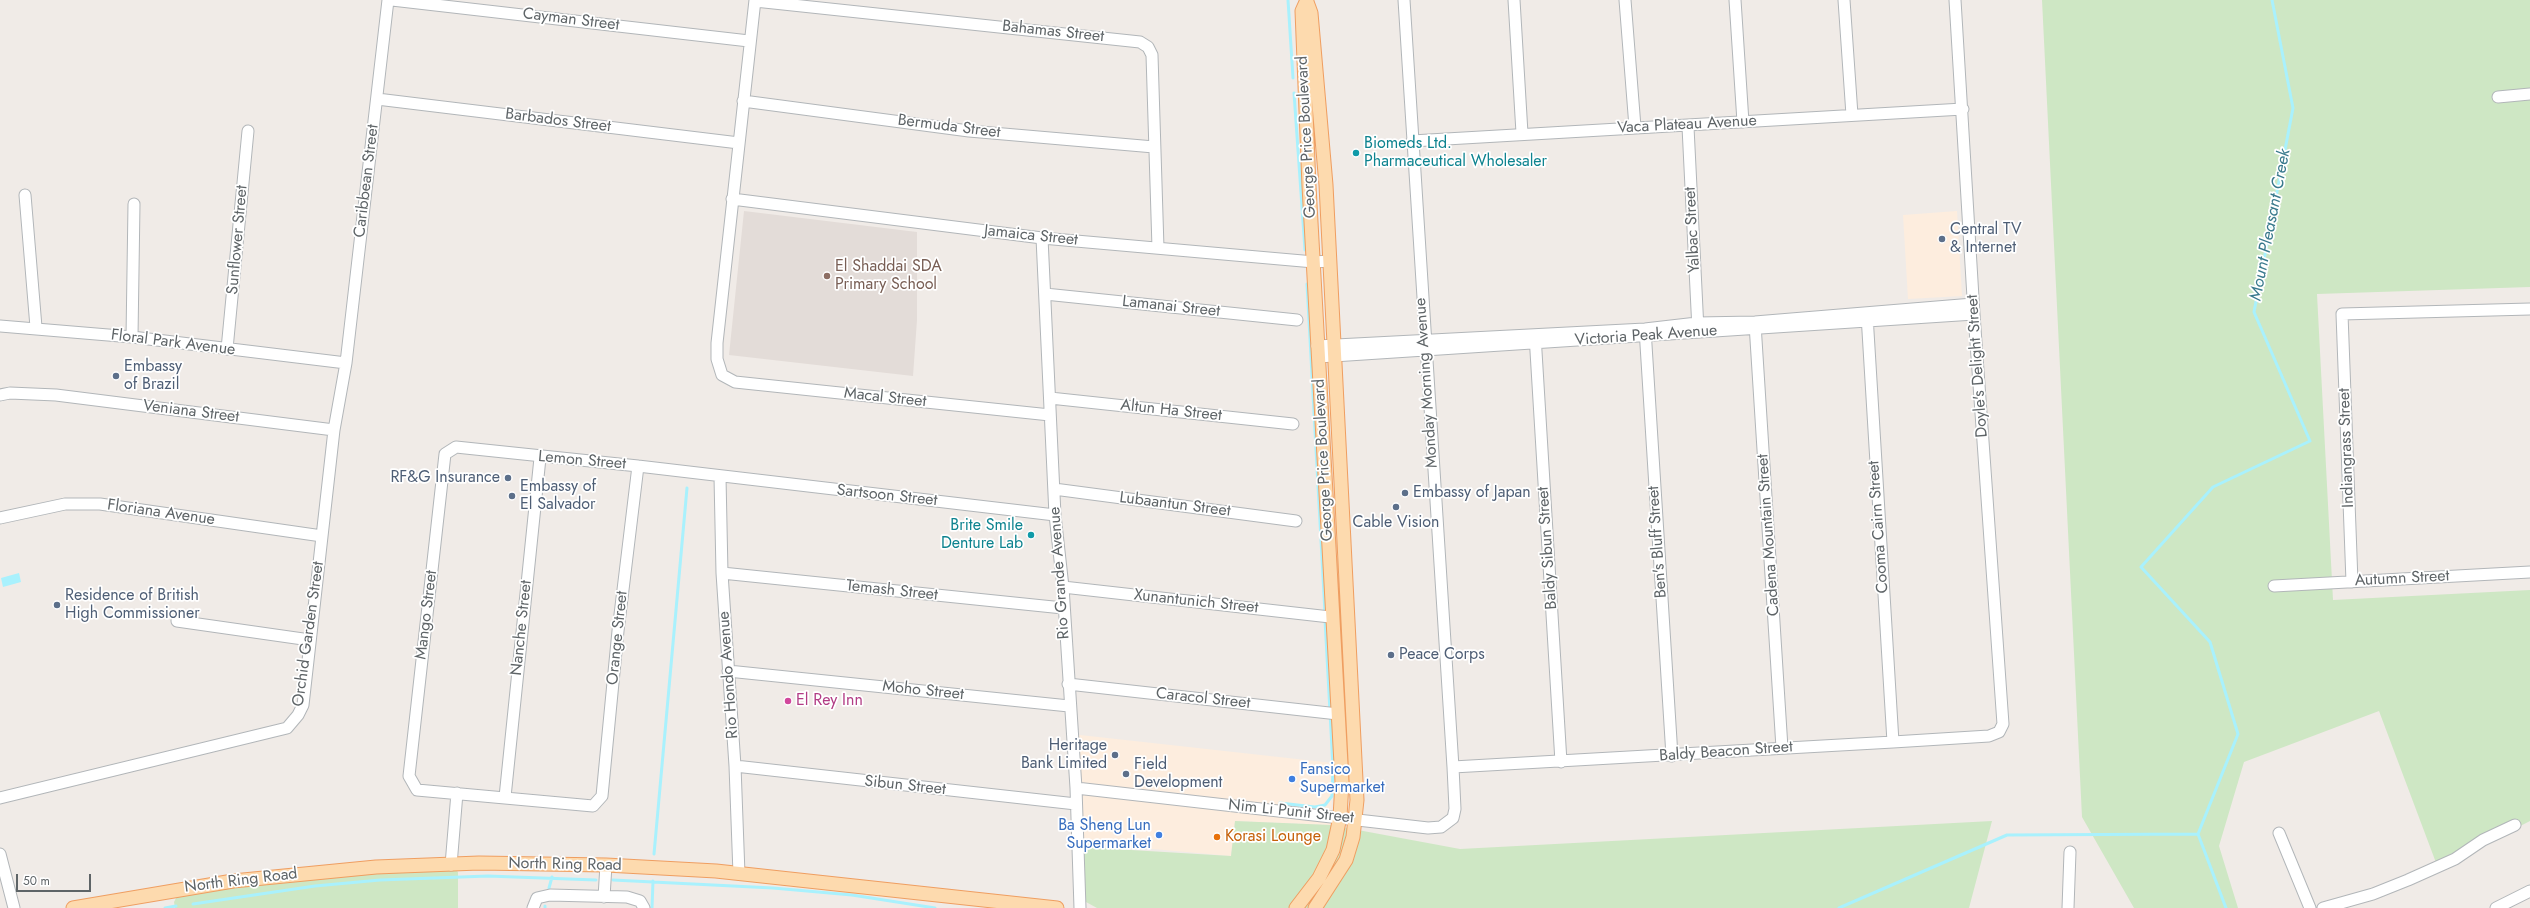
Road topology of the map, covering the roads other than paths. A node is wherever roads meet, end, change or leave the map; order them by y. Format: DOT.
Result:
graph roads {
  1 [pos="388,0"];
  2 [pos="392,0"];
  3 [pos="755,0"];
  4 [pos="1404,0"];
  5 [pos="1514,0"];
  6 [pos="1625,0"];
  7 [pos="1735,0"];
  8 [pos="1844,0"];
  9 [pos="1955,0"];
  10 [pos="1307,1"];
  11 [pos="749,41"];
  12 [pos="2530,94"];
  13 [pos="2498,97"];
  14 [pos="377,99"];
  15 [pos="743,101"];
  16 [pos="1963,109"];
  17 [pos="1852,115"];
  18 [pos="1743,122"];
  19 [pos="1635,127"];
  20 [pos="1688,127"];
  21 [pos="248,131"];
  22 [pos="1522,133"];
  23 [pos="1412,141"];
  24 [pos="740,143"];
  25 [pos="1154,147"];
  26 [pos="25,195"];
  27 [pos="732,199"];
  28 [pos="134,204"];
  29 [pos="1042,238"];
  30 [pos="1158,248"];
  31 [pos="1330,261"];
  32 [pos="1314,262"];
  33 [pos="1045,294"];
  34 [pos="1974,309"];
  35 [pos="2530,309"];
  36 [pos="1867,317"];
  37 [pos="1297,320"];
  38 [pos="0,326"];
  39 [pos="1755,326"];
  40 [pos="36,327"];
  41 [pos="1698,328"];
  42 [pos="1644,333"];
  43 [pos="132,337"];
  44 [pos="1535,338"];
  45 [pos="1425,345"];
  46 [pos="227,349"];
  47 [pos="1334,350"];
  48 [pos="1318,352"];
  49 [pos="346,363"];
  50 [pos="0,395"];
  51 [pos="1050,398"];
  52 [pos="1050,415"];
  53 [pos="1293,424"];
  54 [pos="334,430"];
  55 [pos="445,454"];
  56 [pos="540,458"];
  57 [pos="638,466"];
  58 [pos="720,477"];
  59 [pos="1054,489"];
  60 [pos="1055,515"];
  61 [pos="0,518"];
  62 [pos="1296,521"];
  63 [pos="322,536"];
  64 [pos="1346,544"];
  65 [pos="1329,545"];
  66 [pos="2530,572"];
  67 [pos="722,573"];
  68 [pos="2352,582"];
  69 [pos="2274,586"];
  70 [pos="1062,587"];
  71 [pos="1063,608"];
  72 [pos="1330,617"];
  73 [pos="177,621"];
  74 [pos="310,640"];
  75 [pos="728,670"];
  76 [pos="1068,684"];
  77 [pos="1069,706"];
  78 [pos="1338,714"];
  79 [pos="1999,732"];
  80 [pos="1893,742"];
  81 [pos="1782,748"];
  82 [pos="1672,756"];
  83 [pos="1561,762"];
  84 [pos="735,766"];
  85 [pos="1453,767"];
  86 [pos="1076,788"];
  87 [pos="457,794"];
  88 [pos="0,798"];
  89 [pos="504,798"];
  90 [pos="1076,804"];
  91 [pos="1340,817"];
  92 [pos="1356,819"];
  93 [pos="2515,825"];
  94 [pos="2279,833"];
  95 [pos="2070,852"];
  96 [pos="0,854"];
  97 [pos="451,865"];
  98 [pos="606,865"];
  99 [pos="739,874"];
  100 [pos="1311,889"];
  101 [pos="2530,891"];
  102 [pos="604,896"];
  103 [pos="1324,897"];
  104 [pos="1030,907"];
  105 [pos="14,908"];
  106 [pos="73,908"];
  107 [pos="532,908"];
  108 [pos="644,908"];
  109 [pos="1057,908"];
  110 [pos="1080,908"];
  111 [pos="1296,908"];
  112 [pos="1315,908"];
  113 [pos="2068,908"];
  114 [pos="2310,908"];
  115 [pos="2323,908"];
  116 [pos="2496,908"];
  1 -- 14 [label="street, Caribbean Street"];
  2 -- 11 [label="street, Cayman Street"];
  3 -- 11 [label="street"];
  3 -- 25 [label="street, Bahamas Street"];
  4 -- 23 [label="street, Monday Morning Avenue"];
  5 -- 22 [label="street"];
  6 -- 19 [label="street"];
  7 -- 18 [label="street"];
  8 -- 17 [label="street"];
  9 -- 16 [label="street, Doyle's Delight Street"];
  10 -- 31 [label="main road, George Price Boulevard"];
  10 -- 32 [label="main road, George Price Boulevard"];
  11 -- 15 [label="street"];
  12 -- 13 [label="street"];
  14 -- 24 [label="street, Barbados Street"];
  14 -- 49 [label="street, Caribbean Street"];
  15 -- 24 [label="street"];
  15 -- 25 [label="street, Bermuda Street"];
  16 -- 17 [label="street, Vaca Plateau Avenue"];
  16 -- 34 [label="street, Doyle's Delight Street"];
  17 -- 18 [label="street, Vaca Plateau Avenue"];
  18 -- 20 [label="street, Vaca Plateau Avenue"];
  19 -- 20 [label="street, Vaca Plateau Avenue"];
  19 -- 22 [label="street, Vaca Plateau Avenue"];
  20 -- 41 [label="street, Yalbac Street"];
  21 -- 46 [label="street, Sunflower Street"];
  22 -- 23 [label="street, Vaca Plateau Avenue"];
  23 -- 45 [label="street, Monday Morning Avenue"];
  24 -- 27 [label="street"];
  25 -- 30 [label="street, Bahamas Street"];
  26 -- 40 [label="street"];
  27 -- 29 [label="street, Jamaica Street"];
  27 -- 52 [label="street, Macal Street"];
  28 -- 43 [label="street"];
  29 -- 30 [label="street, Jamaica Street"];
  29 -- 33 [label="street, Rio Grande Avenue"];
  30 -- 32 [label="street, Jamaica Street"];
  31 -- 32 [label="street, Jamaica Street"];
  31 -- 47 [label="main road, George Price Boulevard"];
  32 -- 48 [label="main road, George Price Boulevard"];
  33 -- 37 [label="street, Lamanai Street"];
  33 -- 51 [label="street, Rio Grande Avenue"];
  34 -- 36 [label="street, Victoria Peak Avenue"];
  34 -- 79 [label="street, Doyle's Delight Street"];
  35 -- 68 [label="street, Indiangrass Street"];
  36 -- 39 [label="street, Victoria Peak Avenue"];
  36 -- 80 [label="street, Cooma Cairn Street"];
  38 -- 40 [label="street, Floral Park Avenue"];
  39 -- 41 [label="street, Victoria Peak Avenue"];
  39 -- 81 [label="street, Cadena Mountain Street"];
  40 -- 43 [label="street, Floral Park Avenue"];
  41 -- 42 [label="street, Victoria Peak Avenue"];
  42 -- 44 [label="street, Victoria Peak Avenue"];
  42 -- 82 [label="street, Ben's Bluff Street"];
  43 -- 46 [label="street, Floral Park Avenue"];
  44 -- 45 [label="street, Victoria Peak Avenue"];
  44 -- 83 [label="street, Baldy Sibun Street"];
  45 -- 47 [label="street, Victoria Peak Avenue"];
  45 -- 85 [label="street, Monday Morning Avenue"];
  46 -- 49 [label="street, Floral Park Avenue"];
  47 -- 48 [label="street, Victoria Peak Avenue"];
  47 -- 64 [label="main road, George Price Boulevard"];
  48 -- 65 [label="main road, George Price Boulevard"];
  49 -- 54 [label="street, Orchid Garden Street"];
  50 -- 54 [label="street, Veniana Street"];
  51 -- 52 [label="street, Rio Grande Avenue"];
  51 -- 53 [label="street, Altun Ha Street"];
  52 -- 59 [label="street, Rio Grande Avenue"];
  54 -- 63 [label="street, Orchid Garden Street"];
  55 -- 56 [label="street, Lemon Street"];
  55 -- 87 [label="street, Mango Street"];
  56 -- 57 [label="street, Lemon Street"];
  56 -- 89 [label="street, Nanche Street"];
  57 -- 58 [label="street, Lemon Street"];
  57 -- 89 [label="street, Orange Street"];
  58 -- 60 [label="street, Sartsoon Street"];
  58 -- 67 [label="street, Rio Hondo Avenue"];
  59 -- 60 [label="street, Rio Grande Avenue"];
  59 -- 62 [label="street, Lubaantun Street"];
  60 -- 70 [label="street, Rio Grande Avenue"];
  61 -- 63 [label="street, Floriana Avenue"];
  63 -- 74 [label="street, Orchid Garden Street"];
  64 -- 65 [label="main road"];
  64 -- 92 [label="main road, George Price Boulevard"];
  65 -- 78 [label="main road, George Price Boulevard"];
  66 -- 68 [label="street, Autumn Street"];
  67 -- 71 [label="street, Temash Street"];
  67 -- 75 [label="street, Rio Hondo Avenue"];
  68 -- 69 [label="street, Autumn Street"];
  70 -- 71 [label="street, Rio Grande Avenue"];
  70 -- 72 [label="street, Xunantunich Street"];
  71 -- 76 [label="street, Rio Grande Avenue"];
  73 -- 74 [label="street"];
  74 -- 88 [label="street, Orchid Garden Street"];
  75 -- 77 [label="street, Moho Street"];
  75 -- 84 [label="street, Rio Hondo Avenue"];
  76 -- 77 [label="street, Rio Grande Avenue"];
  76 -- 78 [label="street, Caracol Street"];
  77 -- 86 [label="street, Rio Grande Avenue"];
  78 -- 91 [label="main road, George Price Boulevard"];
  79 -- 80 [label="street, Baldy Beacon Street"];
  80 -- 81 [label="street, Baldy Beacon Street"];
  81 -- 82 [label="street, Baldy Beacon Street"];
  82 -- 83 [label="street, Baldy Beacon Street"];
  83 -- 85 [label="street, Baldy Beacon Street"];
  84 -- 90 [label="street, Sibun Street"];
  84 -- 99 [label="street, Rio Hondo Avenue"];
  85 -- 92 [label="street, Nim Li Punit Street"];
  86 -- 90 [label="street, Rio Grande Avenue"];
  86 -- 91 [label="street, Nim Li Punit Street"];
  87 -- 89 [label="street"];
  87 -- 97 [label="street"];
  90 -- 110 [label="street, Rio Grande Avenue"];
  91 -- 92 [label="street, Nim Li Punit Street"];
  91 -- 100 [label="main road, George Price Boulevard"];
  92 -- 103 [label="main road, George Price Boulevard"];
  93 -- 115 [label="street"];
  94 -- 114 [label="street"];
  95 -- 113 [label="street"];
  96 -- 105 [label="street"];
  97 -- 98 [label="main road, North Ring Road"];
  97 -- 106 [label="main road, North Ring Road"];
  98 -- 99 [label="main road, North Ring Road"];
  98 -- 102 [label="street"];
  99 -- 104 [label="main road, North Ring Road"];
  100 -- 103 [label="main road"];
  100 -- 111 [label="main road, George Price Boulevard"];
  101 -- 116 [label="street"];
  102 -- 107 [label="street"];
  102 -- 108 [label="street"];
  103 -- 112 [label="main road, George Price Boulevard"];
  104 -- 109 [label="main road, North Ring Road"];
}
